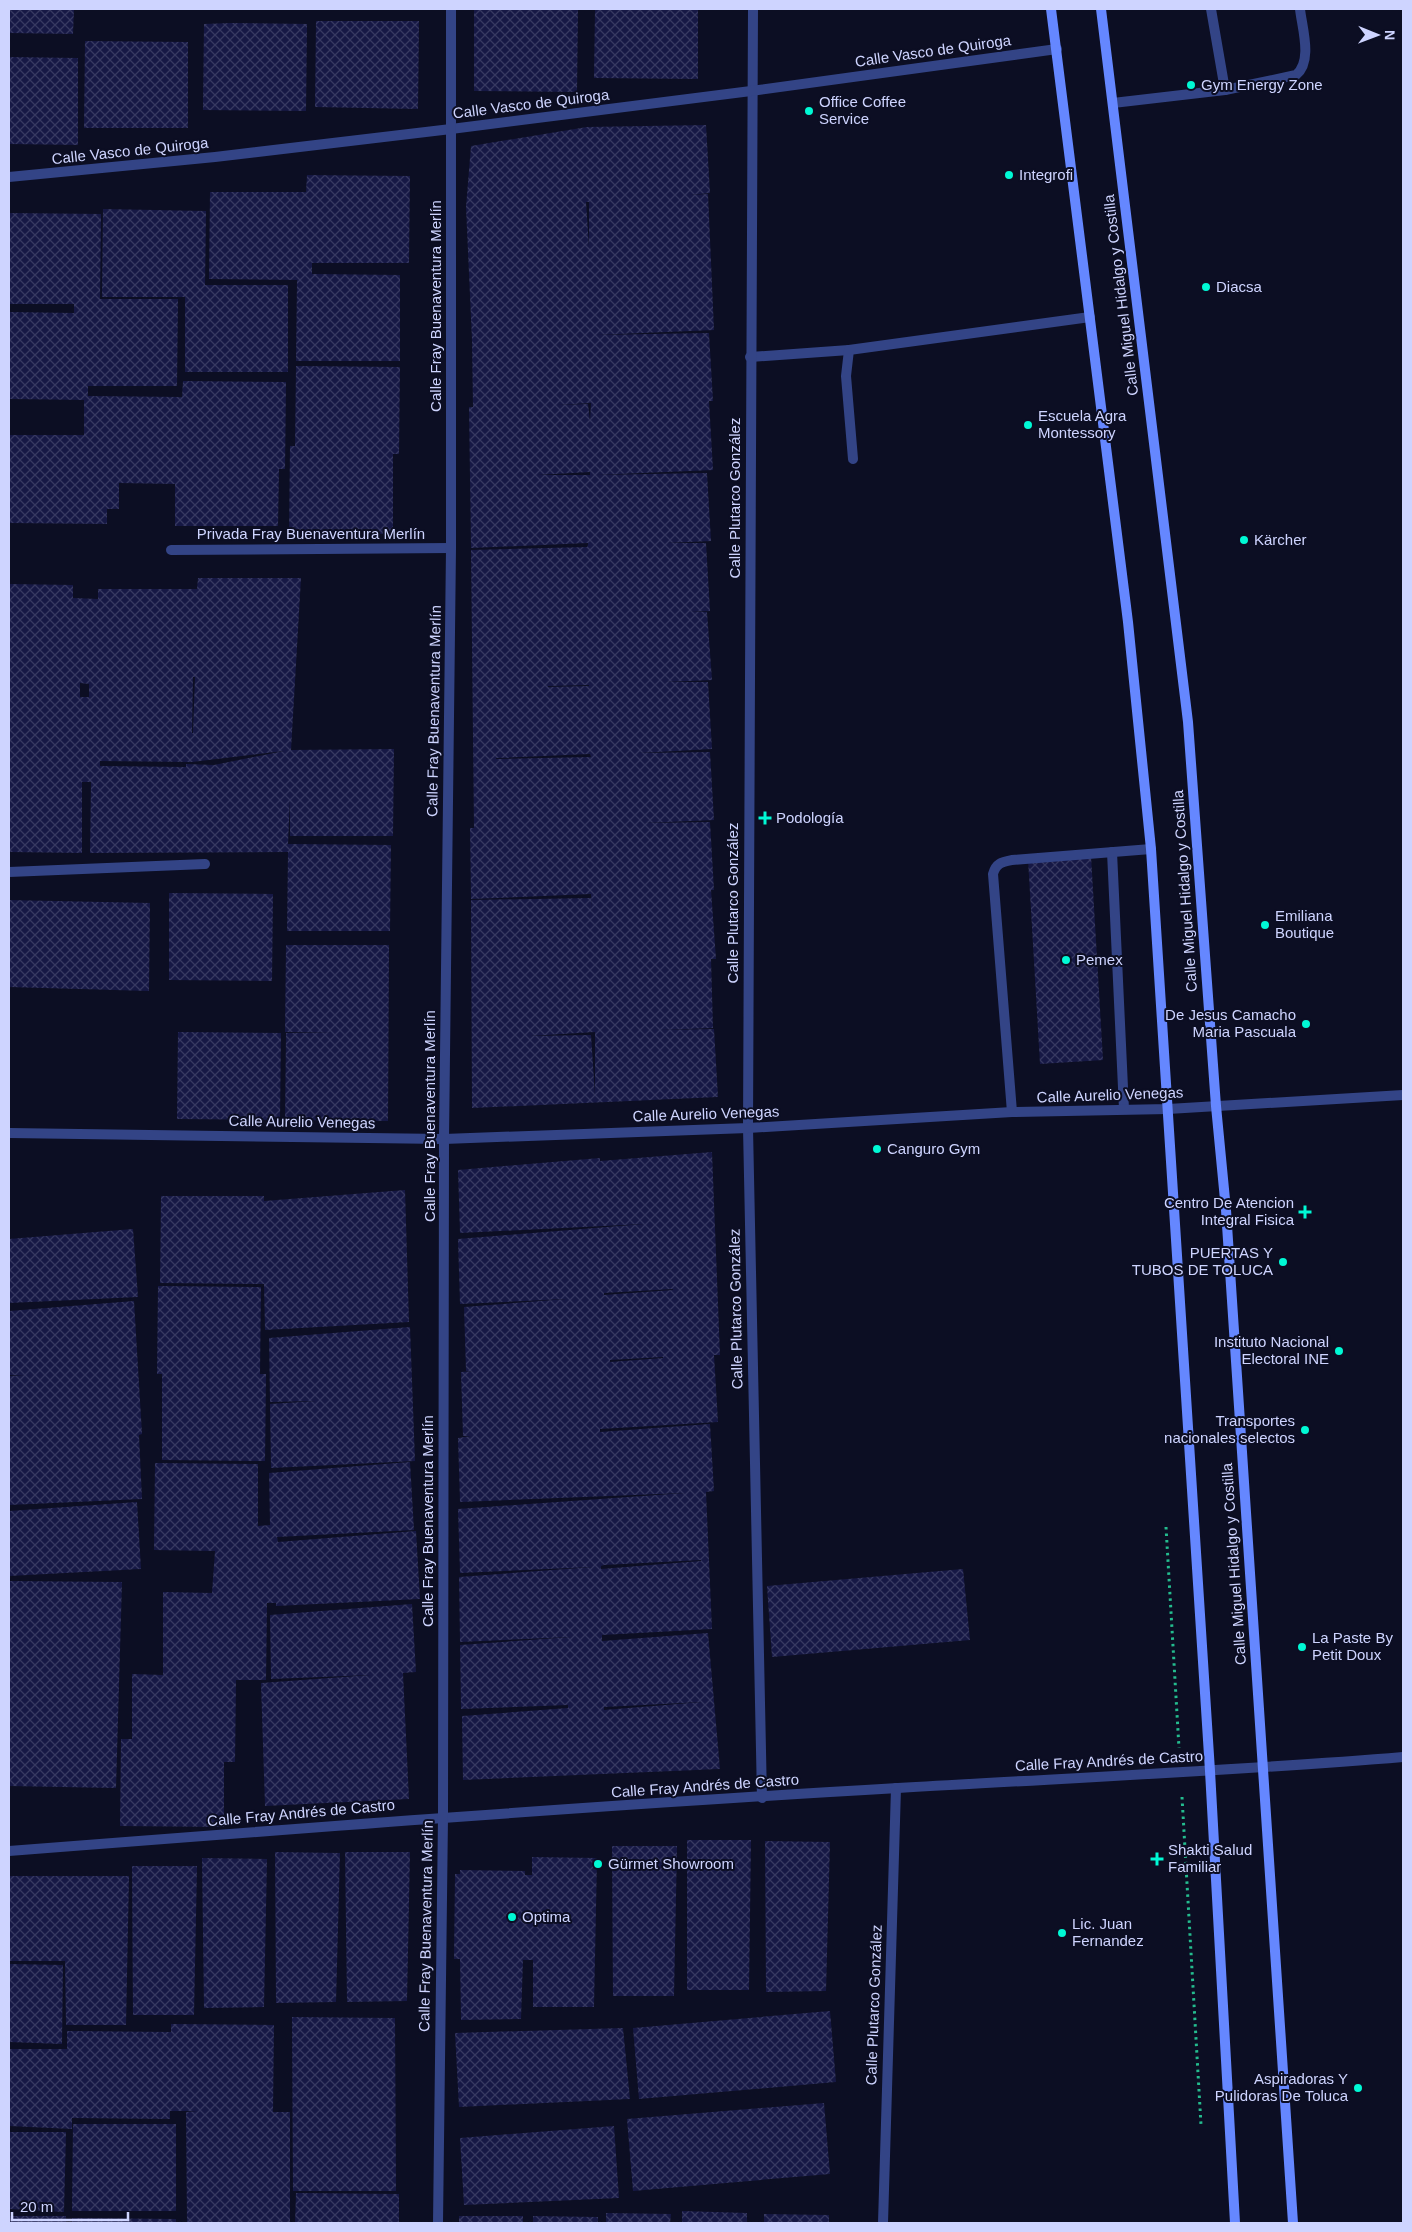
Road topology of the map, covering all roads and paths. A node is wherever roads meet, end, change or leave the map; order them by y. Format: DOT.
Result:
graph roads {
  1 [pos="451,9"];
  2 [pos="753,9"];
  3 [pos="1051,9"];
  4 [pos="1101,9"];
  5 [pos="1211,9"];
  6 [pos="1300,9"];
  7 [pos="1057,49"];
  8 [pos="1225,90"];
  9 [pos="752,91"];
  10 [pos="1113,103"];
  11 [pos="452,129"];
  12 [pos="9,178"];
  13 [pos="1090,317"];
  14 [pos="849,350"];
  15 [pos="750,357"];
  16 [pos="852,459"];
  17 [pos="451,548"];
  18 [pos="171,550"];
  19 [pos="1152,849"];
  20 [pos="1112,852"];
  21 [pos="205,864"];
  22 [pos="9,872"];
  23 [pos="1403,1094"];
  24 [pos="1216,1106"];
  25 [pos="1124,1109"];
  26 [pos="1168,1109"];
  27 [pos="1012,1112"];
  28 [pos="748,1128"];
  29 [pos="9,1133"];
  30 [pos="444,1139"];
  31 [pos="1403,1757"];
  32 [pos="1263,1769"];
  33 [pos="1210,1771"];
  34 [pos="896,1788"];
  35 [pos="762,1798"];
  36 [pos="443,1817"];
  37 [pos="9,1851"];
  38 [pos="438,2223"];
  39 [pos="883,2223"];
  40 [pos="1234,2223"];
  41 [pos="1293,2223"];
  1 -- 11 [label="street, Calle Fray Buenaventura Merlín"];
  2 -- 9 [label="street, Calle Plutarco González"];
  3 -- 7 [label="main road, Calle Miguel Hidalgo y Costilla"];
  4 -- 10 [label="main road, Calle Miguel Hidalgo y Costilla"];
  5 -- 8 [label="street"];
  6 -- 8 [label="street"];
  7 -- 9 [label="street, Calle Vasco de Quiroga"];
  7 -- 13 [label="main road, Calle Miguel Hidalgo y Costilla"];
  8 -- 10 [label="street"];
  9 -- 11 [label="street, Calle Vasco de Quiroga"];
  9 -- 15 [label="street, Calle Plutarco González"];
  10 -- 24 [label="main road, Calle Miguel Hidalgo y Costilla"];
  11 -- 12 [label="street, Calle Vasco de Quiroga"];
  11 -- 17 [label="street, Calle Fray Buenaventura Merlín"];
  13 -- 14 [label="street"];
  13 -- 19 [label="main road, Calle Miguel Hidalgo y Costilla"];
  14 -- 15 [label="street"];
  14 -- 16 [label="street"];
  15 -- 28 [label="street, Calle Plutarco González"];
  17 -- 18 [label="street, Privada Fray Buenaventura Merlín"];
  17 -- 30 [label="street, Calle Fray Buenaventura Merlín"];
  19 -- 20 [label="street"];
  19 -- 26 [label="main road, Calle Miguel Hidalgo y Costilla"];
  20 -- 25 [label="street"];
  20 -- 27 [label="street"];
  21 -- 22 [label="street"];
  23 -- 24 [label="street, Calle Aurelio Venegas"];
  24 -- 26 [label="street, Calle Aurelio Venegas"];
  24 -- 32 [label="main road, Calle Miguel Hidalgo y Costilla"];
  25 -- 26 [label="street, Calle Aurelio Venegas"];
  25 -- 27 [label="street, Calle Aurelio Venegas"];
  26 -- 33 [label="main road, Calle Miguel Hidalgo y Costilla"];
  27 -- 28 [label="street, Calle Aurelio Venegas"];
  28 -- 30 [label="street, Calle Aurelio Venegas"];
  28 -- 35 [label="street, Calle Plutarco González"];
  29 -- 30 [label="street, Calle Aurelio Venegas"];
  30 -- 36 [label="street, Calle Fray Buenaventura Merlín"];
  31 -- 32 [label="street, Calle Fray Andrés de Castro"];
  32 -- 33 [label="street, Calle Fray Andrés de Castro"];
  32 -- 41 [label="main road, Calle Miguel Hidalgo y Costilla"];
  33 -- 34 [label="street, Calle Fray Andrés de Castro"];
  33 -- 40 [label="main road, Calle Miguel Hidalgo y Costilla"];
  34 -- 35 [label="street, Calle Fray Andrés de Castro"];
  34 -- 39 [label="street, Calle Plutarco González"];
  35 -- 36 [label="street, Calle Fray Andrés de Castro"];
  36 -- 37 [label="street, Calle Fray Andrés de Castro"];
  36 -- 38 [label="street, Calle Fray Buenaventura Merlín"];
}
